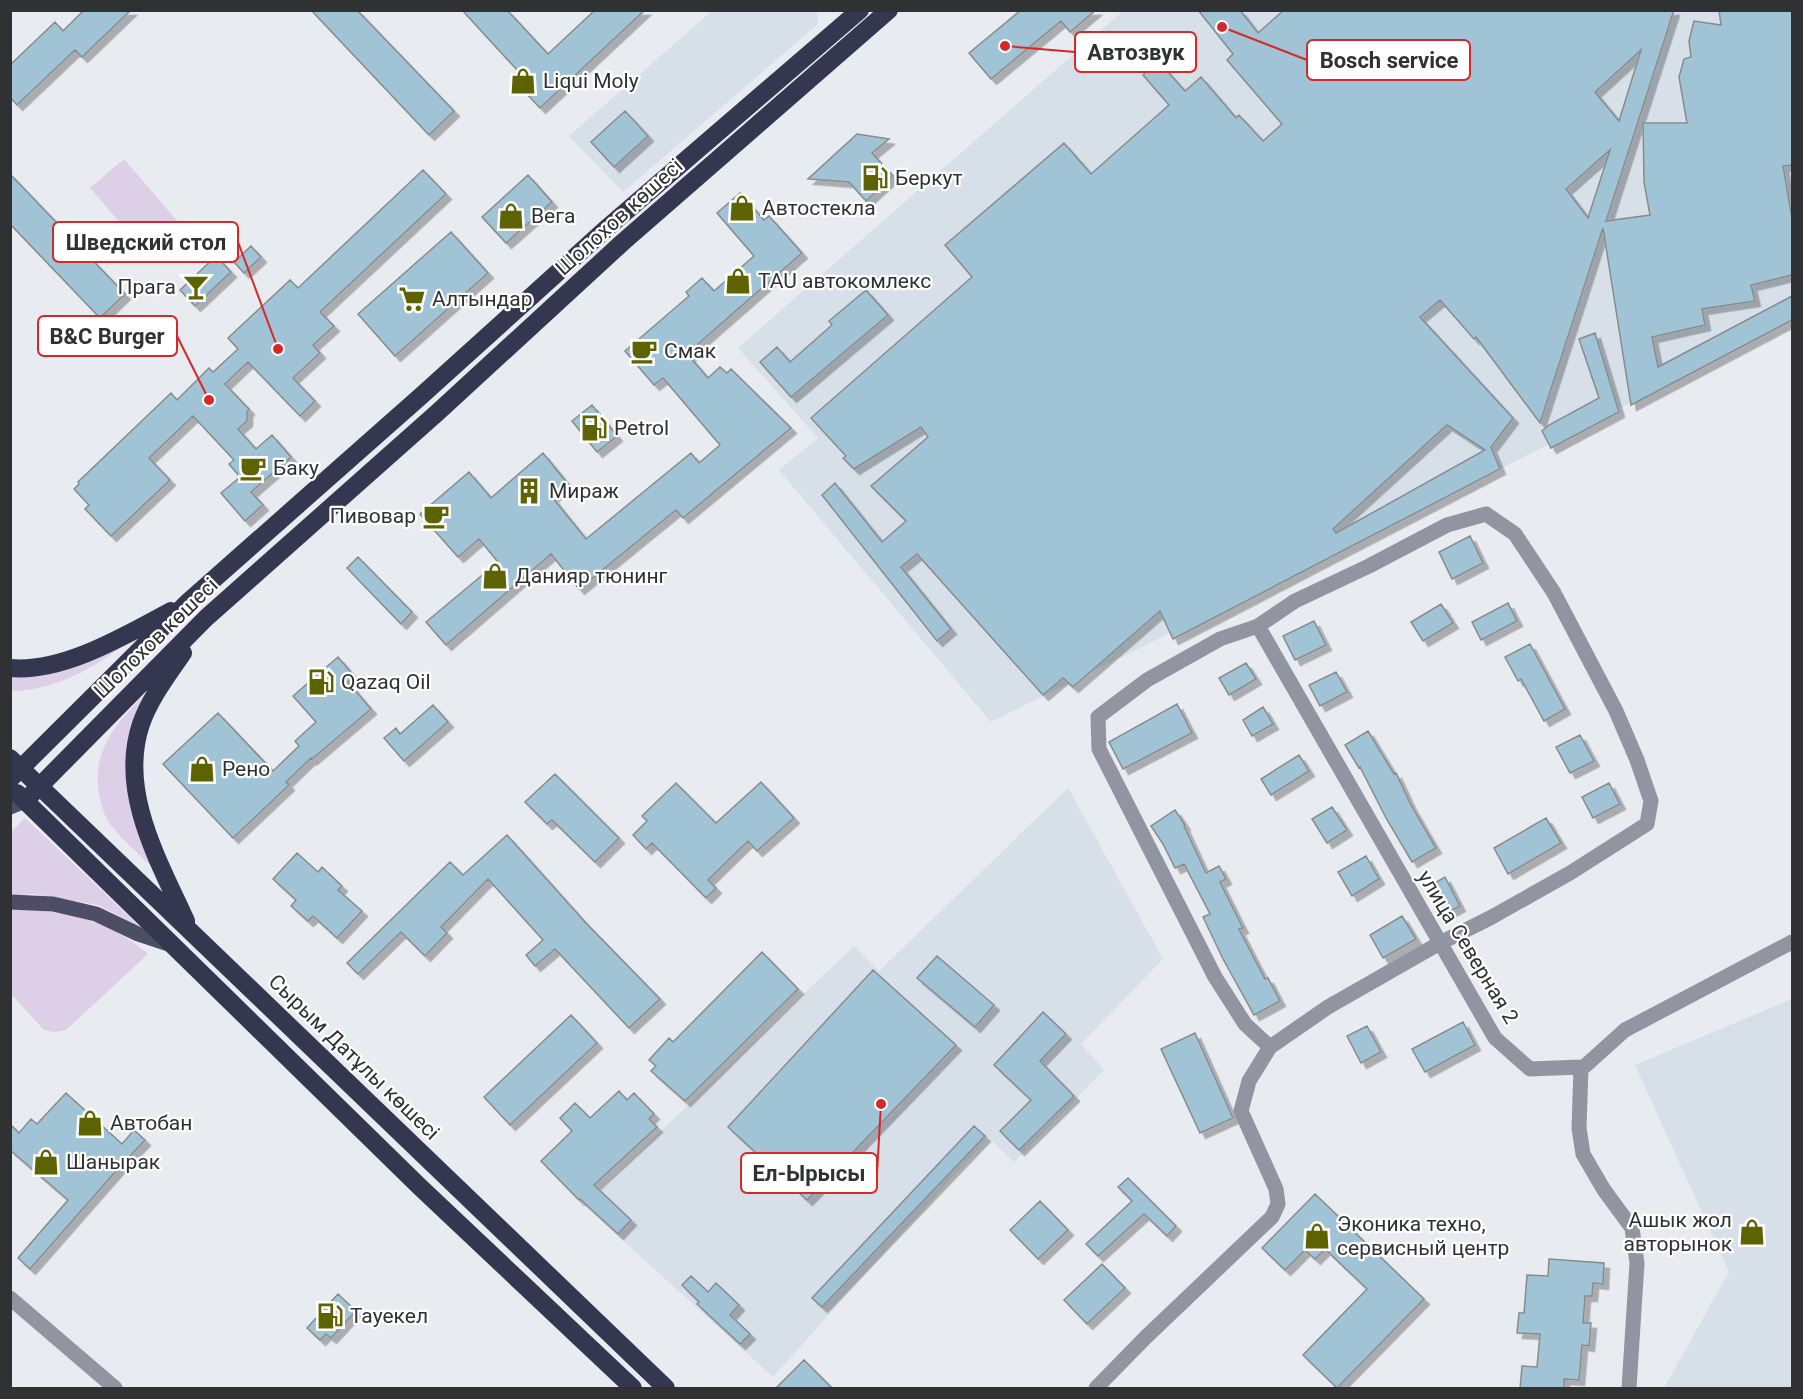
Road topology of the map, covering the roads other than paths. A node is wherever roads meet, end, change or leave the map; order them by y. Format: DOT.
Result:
graph roads {
  1 [pos="860,10"];
  2 [pos="889,10"];
  3 [pos="188,602"];
  4 [pos="206,618"];
  5 [pos="1258,626"];
  6 [pos="10,668"];
  7 [pos="14,768"];
  8 [pos="40,786"];
  9 [pos="10,787"];
  10 [pos="18,804"];
  11 [pos="10,902"];
  12 [pos="191,931"];
  13 [pos="1792,942"];
  14 [pos="1440,943"];
  15 [pos="173,945"];
  16 [pos="1270,1047"];
  17 [pos="1581,1067"];
  18 [pos="10,1298"];
  19 [pos="116,1389"];
  20 [pos="633,1389"];
  21 [pos="666,1389"];
  22 [pos="1096,1389"];
  23 [pos="1629,1389"];
  1 -- 3 [label="highway, Шолохов көшесі"];
  2 -- 4 [label="highway, Шолохов көшесі"];
  3 -- 6 [label="highway"];
  3 -- 7 [label="highway"];
  4 -- 8 [label="highway, Шолохов көшесі"];
  4 -- 12 [label="highway"];
  5 -- 14 [label="street, улица Северная 2"];
  5 -- 14 [label="street"];
  5 -- 16 [label="street"];
  7 -- 8 [label="highway, Сырым Датұлы көшесі"];
  8 -- 10 [label="highway, Шолохов көшесі"];
  8 -- 12 [label="highway, Сырым Датұлы көшесі"];
  9 -- 10 [label="highway"];
  10 -- 15 [label="highway"];
  11 -- 15 [label="main road"];
  12 -- 21 [label="highway, Сырым Датұлы көшесі"];
  13 -- 17 [label="street"];
  14 -- 16 [label="street"];
  14 -- 17 [label="street, улица Северная 2"];
  15 -- 20 [label="highway"];
  16 -- 22 [label="street"];
  17 -- 23 [label="street"];
  18 -- 19 [label="street"];
}
